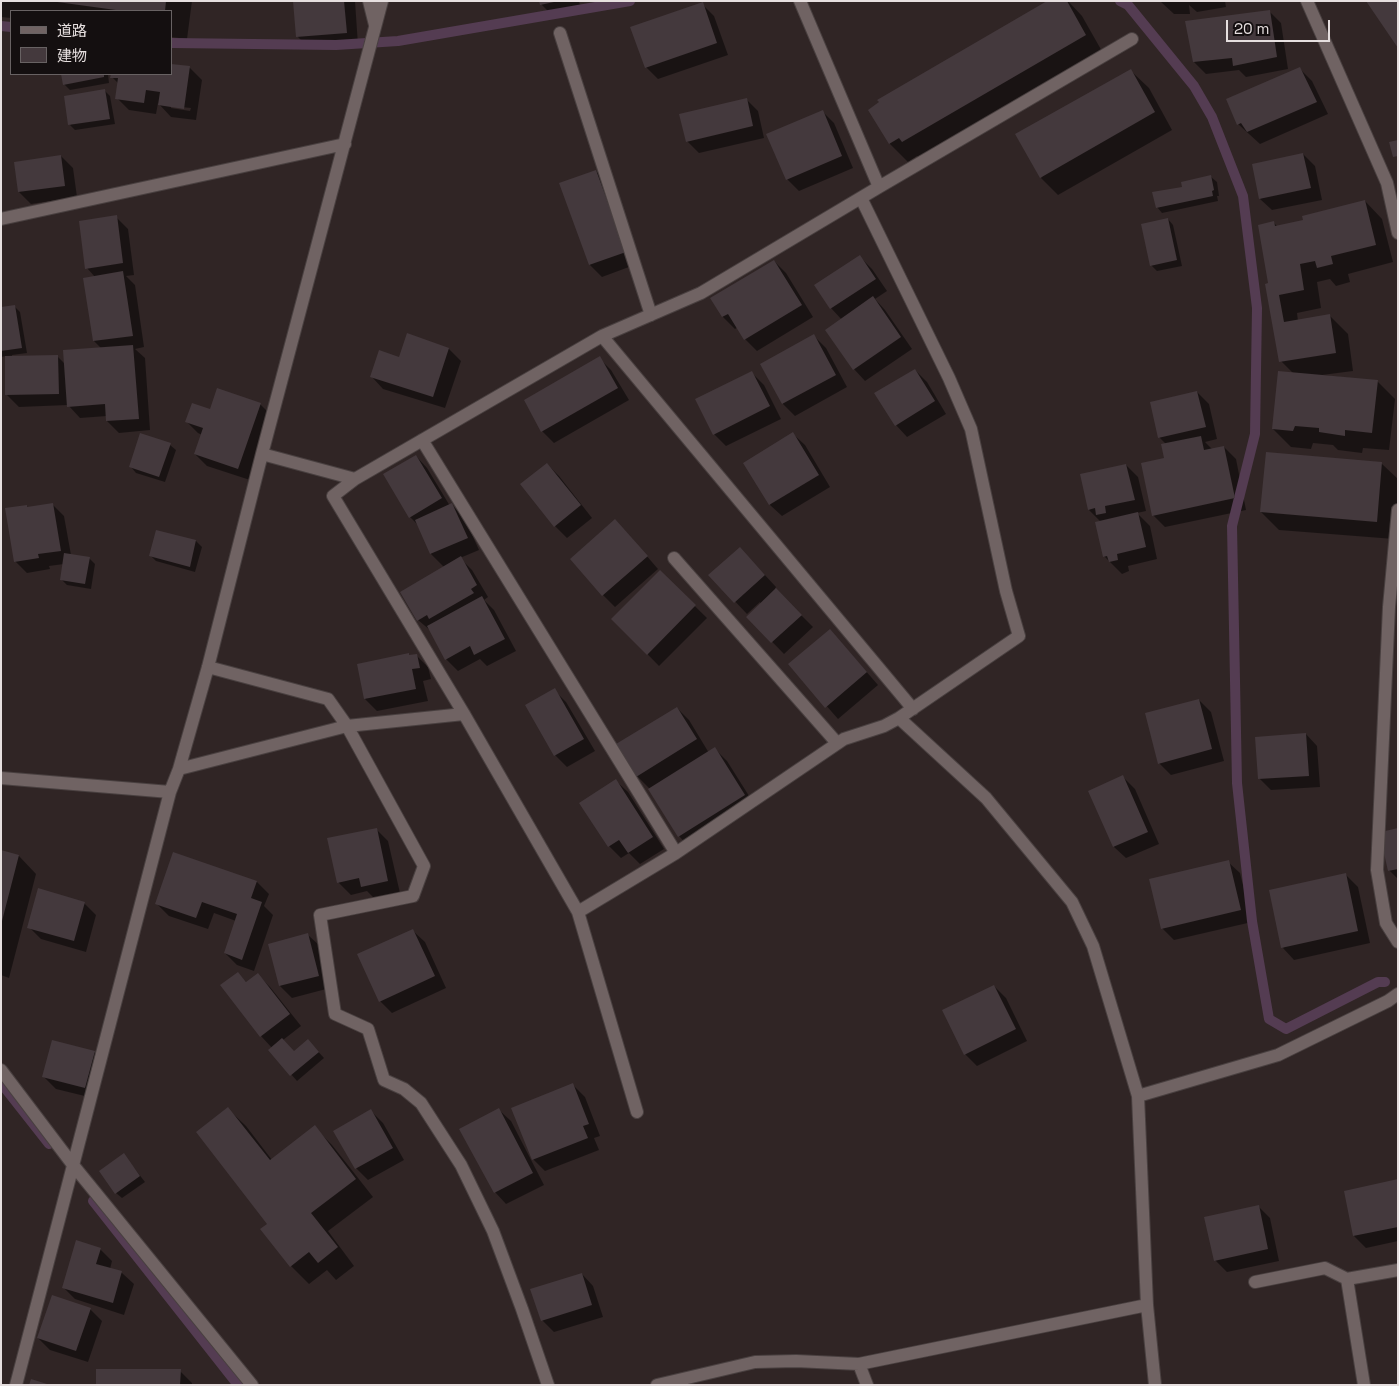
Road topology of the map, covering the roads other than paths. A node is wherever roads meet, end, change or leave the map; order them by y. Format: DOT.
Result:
graph roads {
  1 [pos="369,1"];
  2 [pos="382,1"];
  3 [pos="800,1"];
  4 [pos="1307,1"];
  5 [pos="375,31"];
  6 [pos="560,33"];
  7 [pos="1132,39"];
  8 [pos="345,144"];
  9 [pos="879,187"];
  10 [pos="861,198"];
  11 [pos="1,219"];
  12 [pos="1398,233"];
  13 [pos="651,315"];
  14 [pos="602,336"];
  15 [pos="422,440"];
  16 [pos="262,454"];
  17 [pos="355,479"];
  18 [pos="1398,510"];
  19 [pos="674,558"];
  20 [pos="208,667"];
  21 [pos="912,709"];
  22 [pos="464,714"];
  23 [pos="900,718"];
  24 [pos="347,726"];
  25 [pos="837,743"];
  26 [pos="180,768"];
  27 [pos="1,778"];
  28 [pos="170,792"];
  29 [pos="676,853"];
  30 [pos="578,912"];
  31 [pos="1398,942"];
  32 [pos="1398,994"];
  33 [pos="1,1070"];
  34 [pos="1138,1096"];
  35 [pos="637,1112"];
  36 [pos="73,1164"];
  37 [pos="1398,1270"];
  38 [pos="1347,1279"];
  39 [pos="1255,1282"];
  40 [pos="1146,1305"];
  41 [pos="859,1364"];
  42 [pos="16,1385"];
  43 [pos="252,1385"];
  44 [pos="548,1385"];
  45 [pos="657,1385"];
  46 [pos="867,1385"];
  47 [pos="1155,1385"];
  48 [pos="1364,1385"];
  1 -- 5 [label="street"];
  2 -- 5 [label="street"];
  3 -- 9 [label="street"];
  4 -- 12 [label="street"];
  5 -- 8 [label="street"];
  6 -- 13 [label="street"];
  7 -- 9 [label="street"];
  8 -- 11 [label="street"];
  8 -- 16 [label="street"];
  9 -- 10 [label="street"];
  10 -- 13 [label="street"];
  10 -- 21 [label="street"];
  13 -- 14 [label="street"];
  14 -- 15 [label="street"];
  14 -- 21 [label="street"];
  15 -- 17 [label="street"];
  15 -- 29 [label="street"];
  16 -- 17 [label="street"];
  16 -- 20 [label="street"];
  17 -- 22 [label="street"];
  18 -- 31 [label="street"];
  19 -- 25 [label="street"];
  20 -- 24 [label="street"];
  20 -- 26 [label="street"];
  21 -- 23 [label="street"];
  22 -- 24 [label="street"];
  22 -- 30 [label="street"];
  23 -- 25 [label="street"];
  23 -- 34 [label="street"];
  24 -- 26 [label="street"];
  24 -- 44 [label="street"];
  25 -- 29 [label="street"];
  26 -- 28 [label="street"];
  27 -- 28 [label="street"];
  28 -- 36 [label="street"];
  29 -- 30 [label="street"];
  30 -- 35 [label="street"];
  32 -- 34 [label="street"];
  33 -- 36 [label="street"];
  34 -- 40 [label="street"];
  36 -- 42 [label="street"];
  36 -- 43 [label="street"];
  37 -- 38 [label="street"];
  38 -- 39 [label="street"];
  38 -- 48 [label="street"];
  40 -- 41 [label="street"];
  40 -- 47 [label="street"];
  41 -- 45 [label="street"];
  41 -- 46 [label="street"];
}
